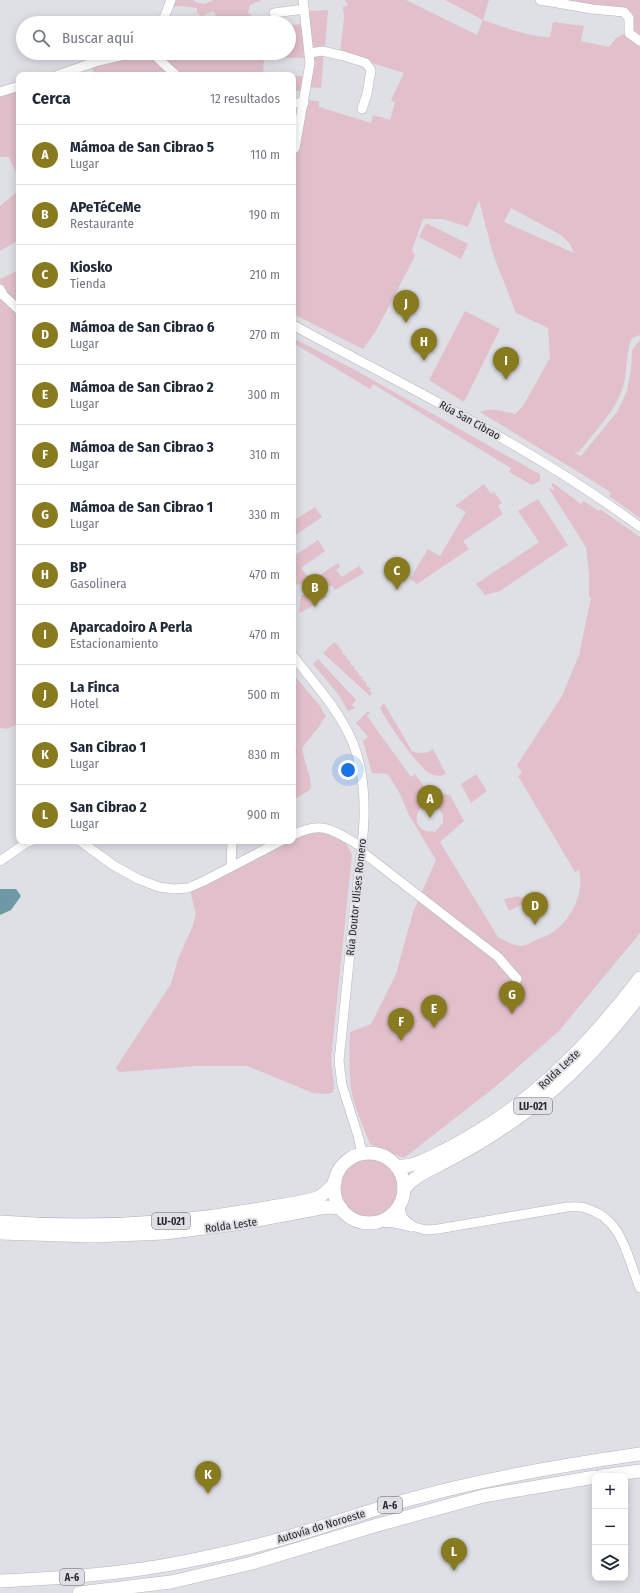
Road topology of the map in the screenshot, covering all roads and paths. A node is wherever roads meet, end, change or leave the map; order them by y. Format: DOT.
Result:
graph roads {
  1 [pos="171,0"];
  2 [pos="540,0"];
  3 [pos="304,5"];
  4 [pos="274,13"];
  5 [pos="165,16"];
  6 [pos="640,41"];
  7 [pos="310,53"];
  8 [pos="102,60"];
  9 [pos="160,60"];
  10 [pos="67,72"];
  11 [pos="173,72"];
  12 [pos="16,87"];
  13 [pos="0,92"];
  14 [pos="296,103"];
  15 [pos="304,103"];
  16 [pos="362,109"];
  17 [pos="296,139"];
  18 [pos="0,289"];
  19 [pos="16,307"];
  20 [pos="296,327"];
  21 [pos="640,527"];
  22 [pos="296,660"];
  23 [pos="296,834"];
  24 [pos="25,844"];
  25 [pos="84,844"];
  26 [pos="232,844"];
  27 [pos="275,844"];
  28 [pos="361,849"];
  29 [pos="0,861"];
  30 [pos="231,867"];
  31 [pos="640,978"];
  32 [pos="516,979"];
  33 [pos="640,995"];
  34 [pos="362,1154"];
  35 [pos="396,1166"];
  36 [pos="335,1184"];
  37 [pos="404,1189"];
  38 [pos="399,1206"];
  39 [pos="340,1208"];
  40 [pos="381,1221"];
  41 [pos="0,1222"];
  42 [pos="411,1226"];
  43 [pos="0,1233"];
  44 [pos="640,1288"];
  45 [pos="640,1454"];
  46 [pos="640,1470"];
  47 [pos="621,1473"];
  48 [pos="592,1478"];
  49 [pos="0,1581"];
  50 [pos="79,1593"];
  1 -- 5 [label="street"];
  2 -- 6 [label="street"];
  3 -- 4 [label="street"];
  3 -- 7 [label="street"];
  7 -- 15 [label="street"];
  7 -- 16 [label="street"];
  8 -- 10 [label="street"];
  9 -- 11 [label="street"];
  12 -- 13 [label="street"];
  14 -- 15 [label="street"];
  15 -- 17 [label="street"];
  18 -- 19 [label="street"];
  20 -- 21 [label="street, Rúa San Cibrao"];
  22 -- 28 [label="street, Rúa Doutor Ulises Romero"];
  23 -- 28 [label="street"];
  24 -- 29 [label="street"];
  25 -- 30 [label="street"];
  26 -- 30 [label="street"];
  27 -- 30 [label="street"];
  28 -- 32 [label="street"];
  28 -- 34 [label="street, Rúa Doutor Ulises Romero"];
  31 -- 35 [label="highway, Rolda Leste / LU-021"];
  33 -- 37 [label="highway, Rolda Leste / LU-021"];
  34 -- 35 [label="highway"];
  34 -- 36 [label="highway, Rolda Leste / LU-021"];
  35 -- 37 [label="highway"];
  36 -- 39 [label="highway"];
  36 -- 41 [label="highway, Rolda Leste / LU-021"];
  37 -- 38 [label="highway"];
  38 -- 40 [label="highway"];
  38 -- 42 [label="main road"];
  39 -- 40 [label="highway"];
  39 -- 43 [label="highway, Rolda Leste / LU-021"];
  40 -- 42 [label="main road"];
  42 -- 44 [label="street"];
  45 -- 49 [label="highway, Autovía do Noroeste / A-6"];
  46 -- 47 [label="highway"];
  48 -- 50 [label="highway, Autovía do Noroeste / A-6"];
}
